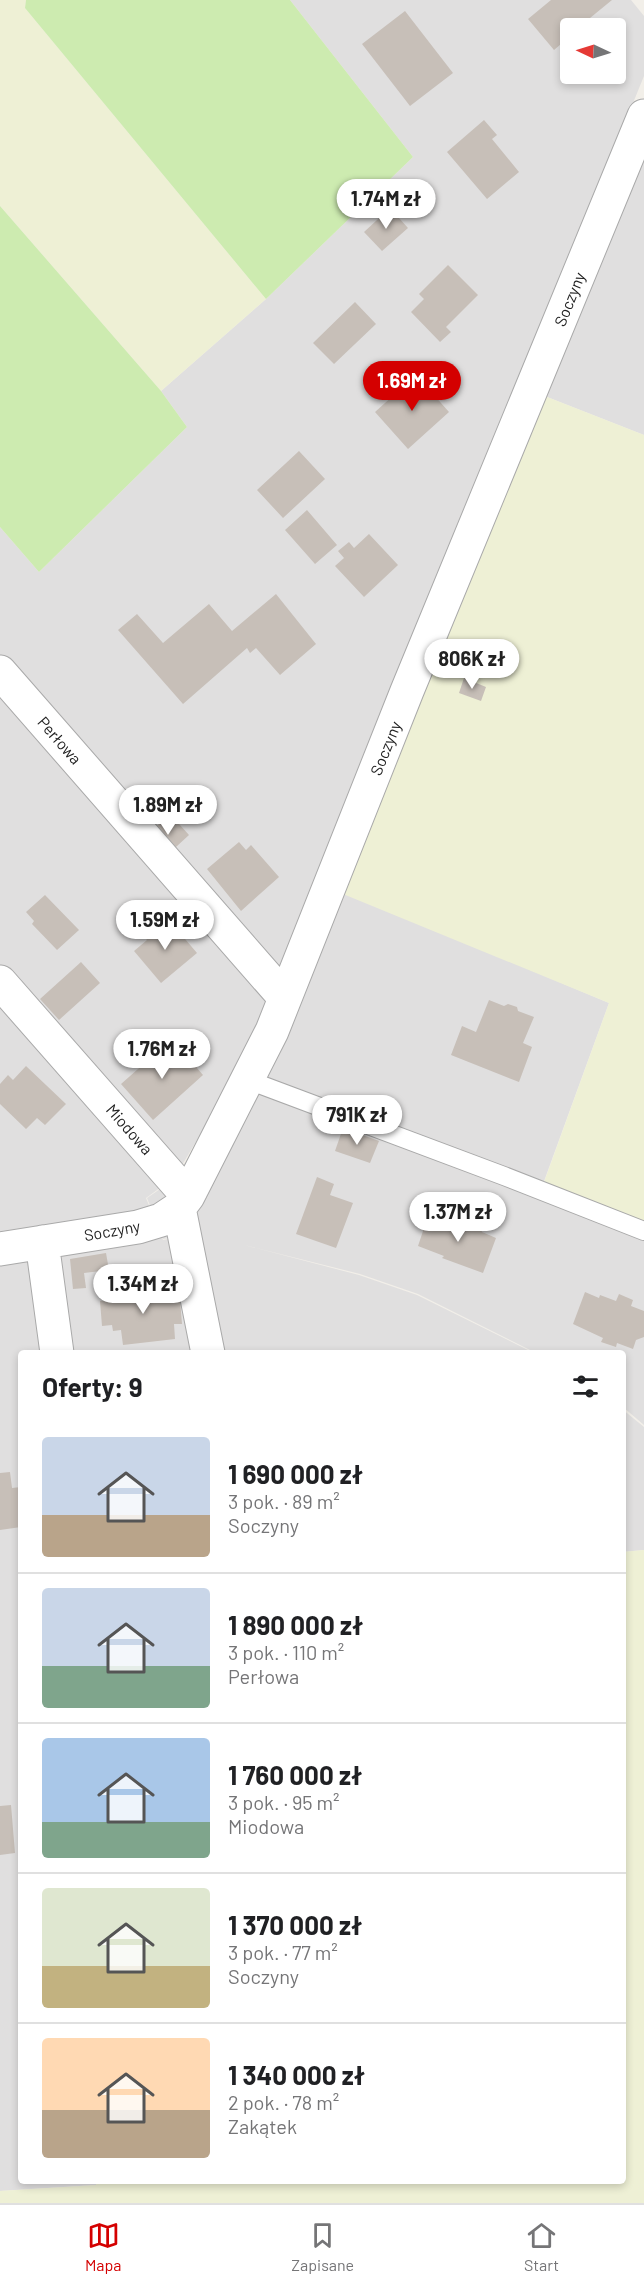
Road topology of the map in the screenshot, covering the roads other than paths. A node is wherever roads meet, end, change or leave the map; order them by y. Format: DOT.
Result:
graph roads {
  1 [pos="644,116"];
  2 [pos="0,672"];
  3 [pos="0,982"];
  4 [pos="285,998"];
  5 [pos="248,1080"];
  6 [pos="184,1202"];
  7 [pos="644,1231"];
  8 [pos="42,1242"];
  9 [pos="0,1249"];
  10 [pos="57,1350"];
  11 [pos="208,1350"];
  1 -- 4 [label="street, Soczyny"];
  2 -- 4 [label="street, Perłowa"];
  3 -- 6 [label="street, Miodowa"];
  4 -- 5 [label="street, Soczyny"];
  5 -- 6 [label="street, Soczyny"];
  5 -- 7 [label="lane"];
  6 -- 8 [label="street, Soczyny"];
  6 -- 11 [label="street"];
  8 -- 9 [label="street, Soczyny"];
  8 -- 10 [label="street"];
}
